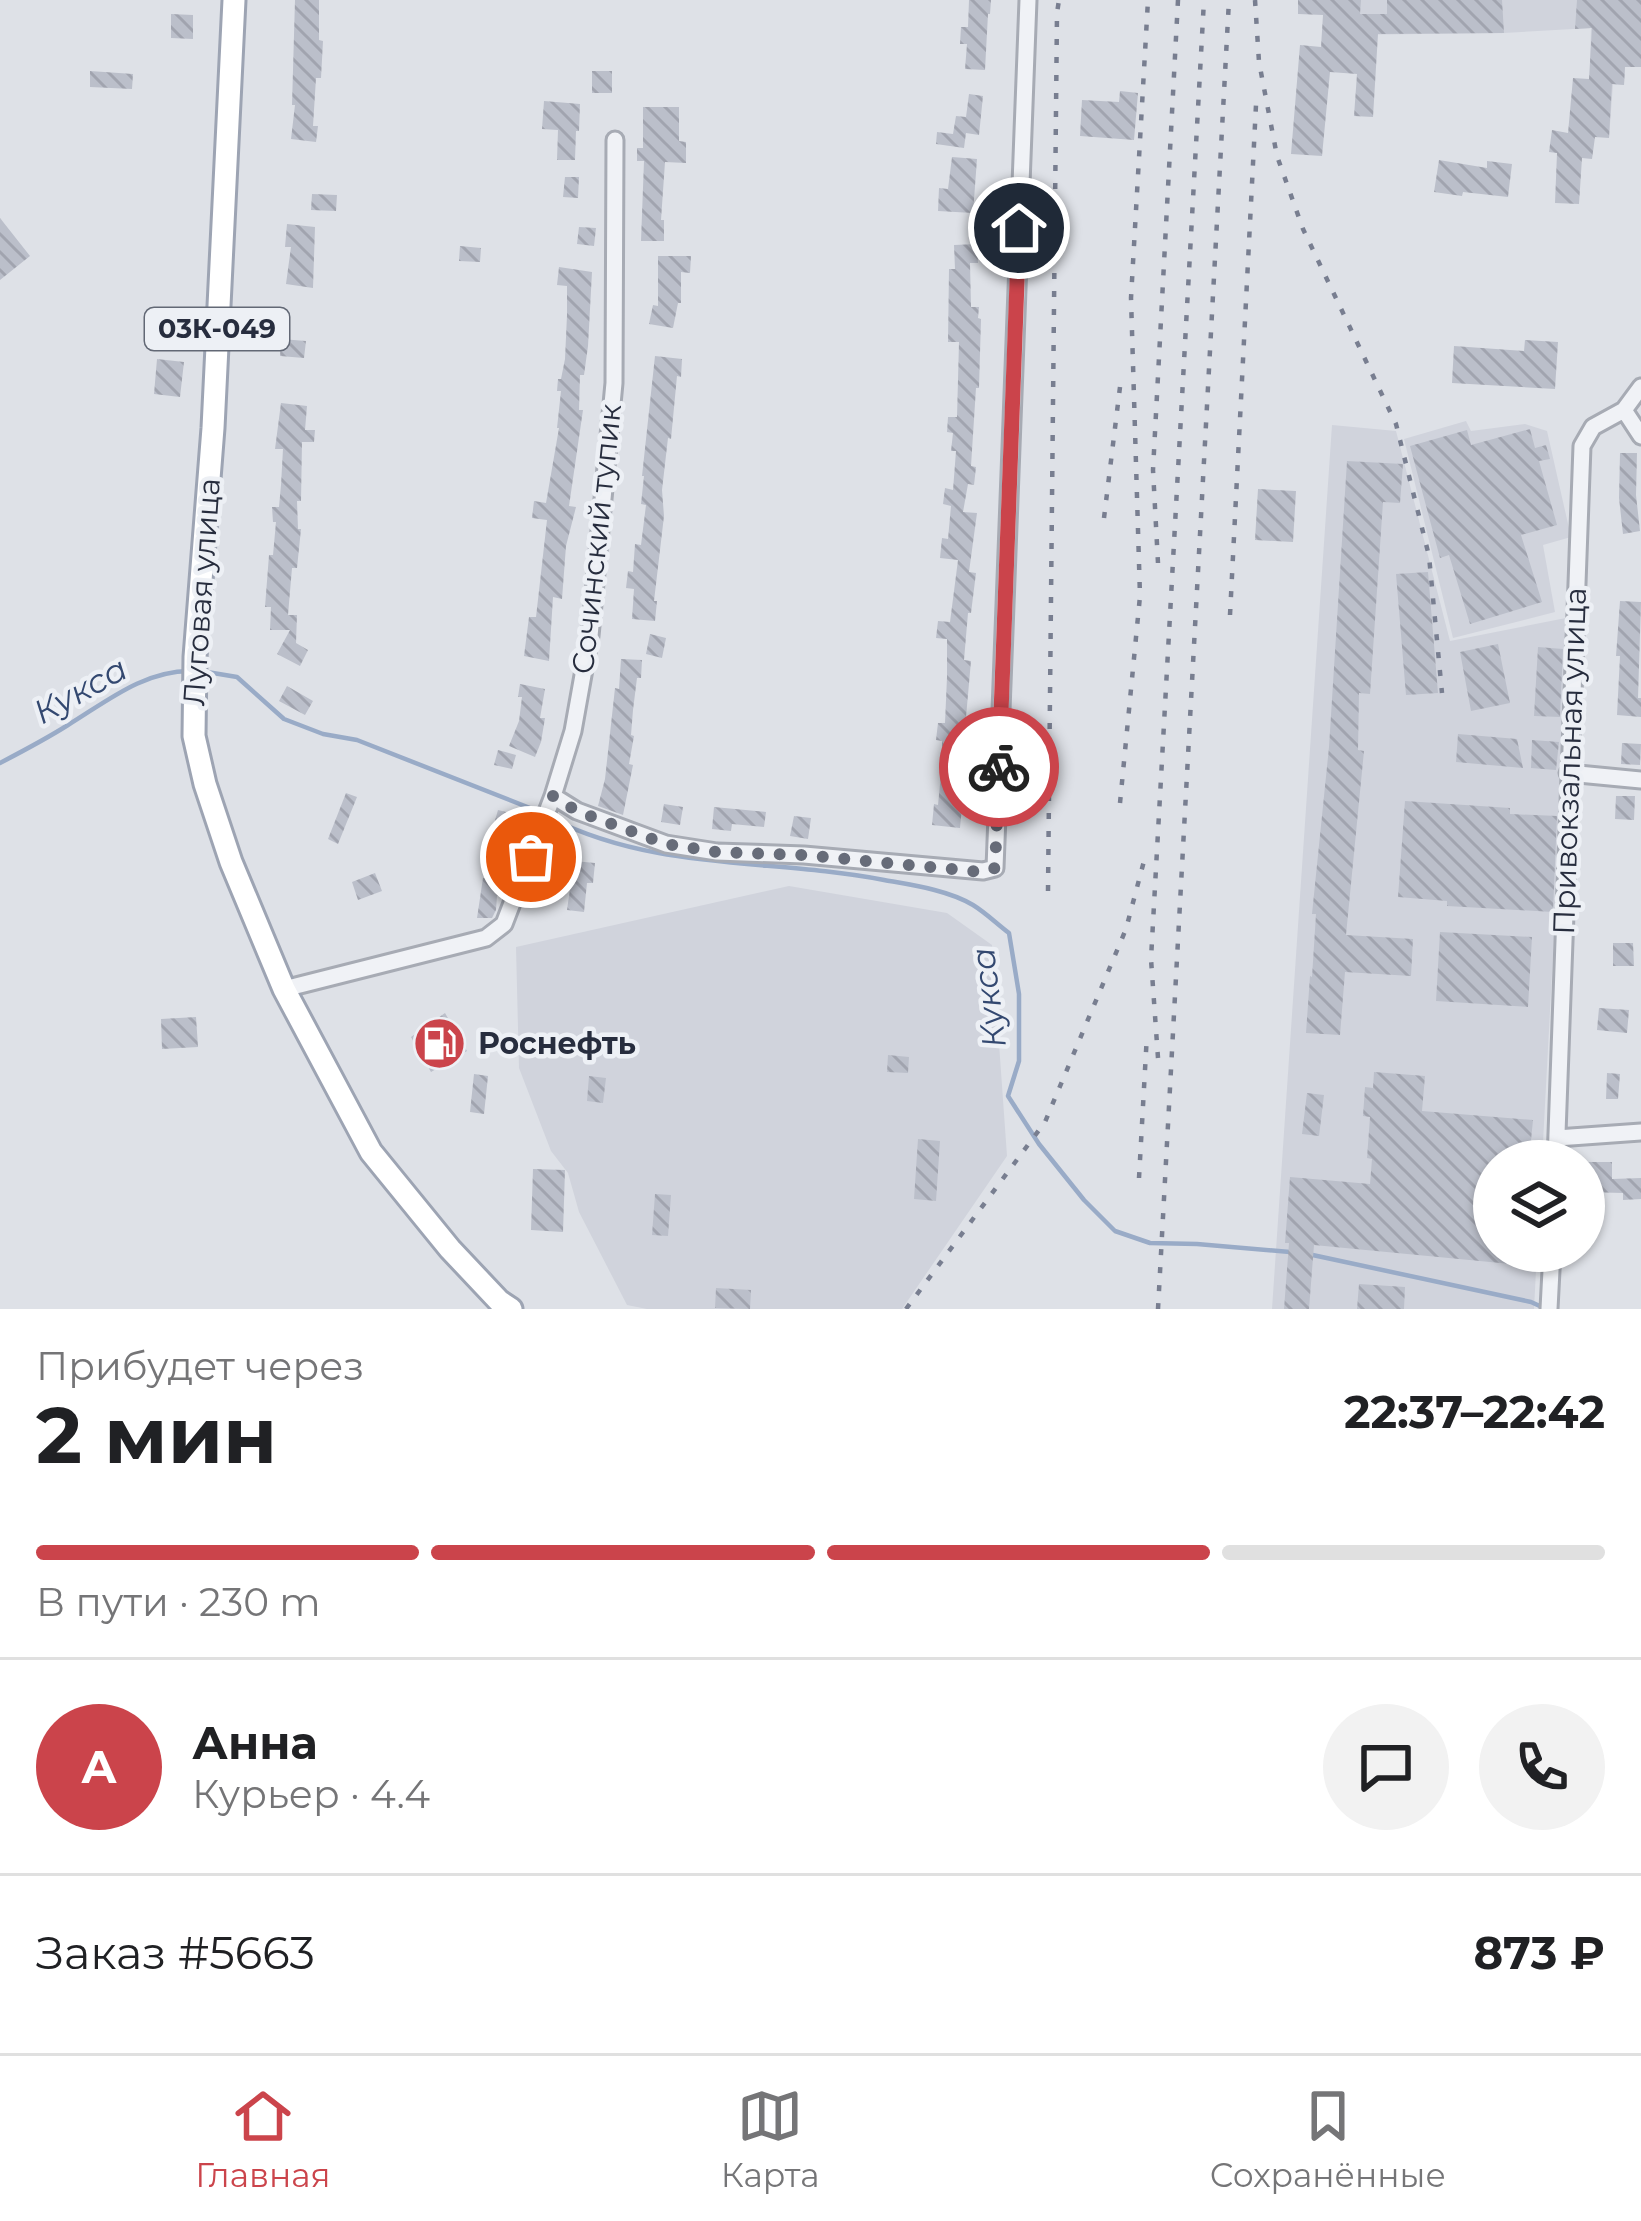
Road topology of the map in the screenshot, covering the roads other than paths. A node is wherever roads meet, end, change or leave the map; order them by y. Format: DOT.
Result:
graph roads {
  1 [pos="234,0"];
  2 [pos="1028,0"];
  3 [pos="615,140"];
  4 [pos="1641,387"];
  5 [pos="1624,410"];
  6 [pos="1641,436"];
  7 [pos="1568,773"];
  8 [pos="1641,780"];
  9 [pos="549,808"];
  10 [pos="284,989"];
  11 [pos="1641,1132"];
  12 [pos="1558,1138"];
  13 [pos="1551,1272"];
  14 [pos="1549,1305"];
  15 [pos="511,1309"];
  1 -- 10 [label="main road, Луговая улица / 03К-049"];
  2 -- 9 [label="street"];
  3 -- 9 [label="street, Сочинский тупик"];
  4 -- 5 [label="street, Привокзальная улица"];
  5 -- 6 [label="street"];
  5 -- 7 [label="street, Привокзальная улица"];
  7 -- 8 [label="street"];
  7 -- 12 [label="street, Привокзальная улица"];
  9 -- 10 [label="street, Сочинский тупик"];
  10 -- 15 [label="main road, Луговая улица / 03К-049"];
  11 -- 12 [label="street"];
  13 -- 14 [label="street"];
}
